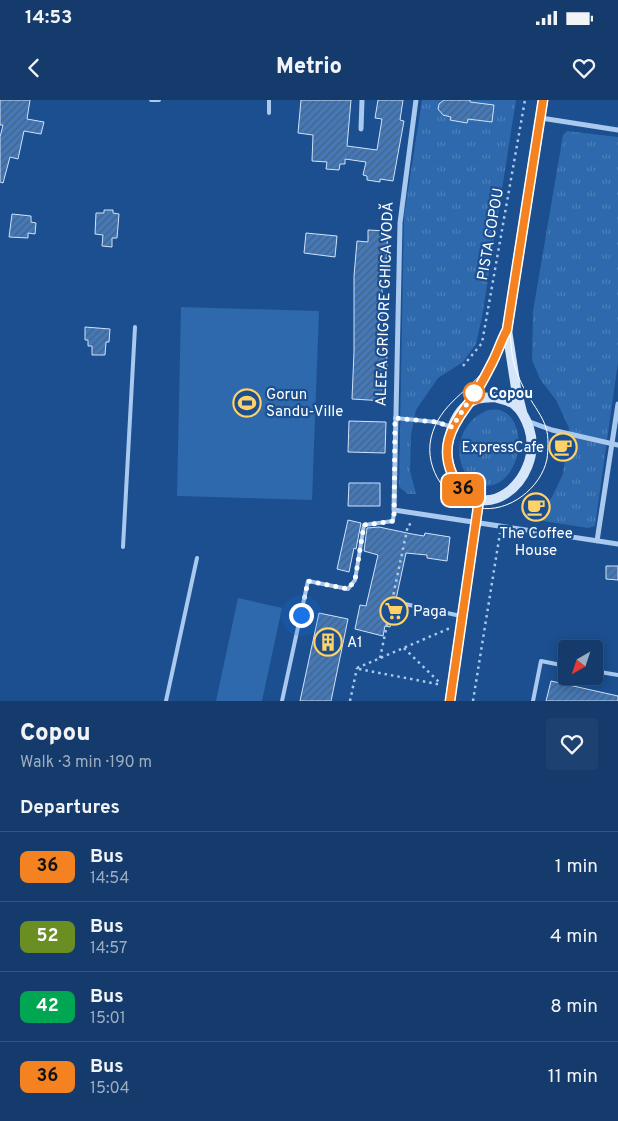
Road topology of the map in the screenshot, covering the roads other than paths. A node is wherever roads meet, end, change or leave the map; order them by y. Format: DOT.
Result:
graph roads {
  1 [pos="151,100"];
  2 [pos="159,100"];
  3 [pos="270,100"];
  4 [pos="362,100"];
  5 [pos="416,100"];
  6 [pos="544,100"];
  7 [pos="269,113"];
  8 [pos="541,118"];
  9 [pos="361,128"];
  10 [pos="618,130"];
  11 [pos="135,327"];
  12 [pos="507,330"];
  13 [pos="618,404"];
  14 [pos="466,408"];
  15 [pos="524,417"];
  16 [pos="395,418"];
  17 [pos="452,427"];
  18 [pos="612,444"];
  19 [pos="618,445"];
  20 [pos="479,500"];
  21 [pos="394,510"];
  22 [pos="477,522"];
  23 [pos="597,541"];
  24 [pos="618,544"];
  25 [pos="123,548"];
  26 [pos="197,558"];
  27 [pos="405,604"];
  28 [pos="463,616"];
  29 [pos="558,664"];
  30 [pos="603,673"];
  31 [pos="618,676"];
  32 [pos="166,701"];
  33 [pos="282,701"];
  34 [pos="450,701"];
  35 [pos="533,701"];
  1 -- 2 [label="lane"];
  3 -- 7 [label="lane"];
  4 -- 9 [label="street"];
  5 -- 16 [label="street, ALEEA GRIGORE GHICA VODĂ"];
  6 -- 8 [label="main road"];
  8 -- 10 [label="street"];
  8 -- 12 [label="main road"];
  11 -- 25 [label="lane"];
  12 -- 14 [label="main road"];
  12 -- 15 [label="main road"];
  13 -- 18 [label="street"];
  14 -- 15 [label="main road"];
  14 -- 17 [label="main road"];
  15 -- 18 [label="street"];
  15 -- 20 [label="main road"];
  16 -- 17 [label="lane"];
  16 -- 21 [label="street, ALEEA GRIGORE GHICA VODĂ"];
  17 -- 20 [label="main road"];
  18 -- 19 [label="street"];
  18 -- 23 [label="street"];
  20 -- 22 [label="main road"];
  21 -- 22 [label="street"];
  21 -- 33 [label="lane"];
  22 -- 23 [label="street"];
  22 -- 28 [label="main road"];
  23 -- 24 [label="street"];
  26 -- 32 [label="lane"];
  27 -- 28 [label="lane"];
  28 -- 34 [label="main road"];
  29 -- 35 [label="lane"];
  30 -- 31 [label="lane"];
}
